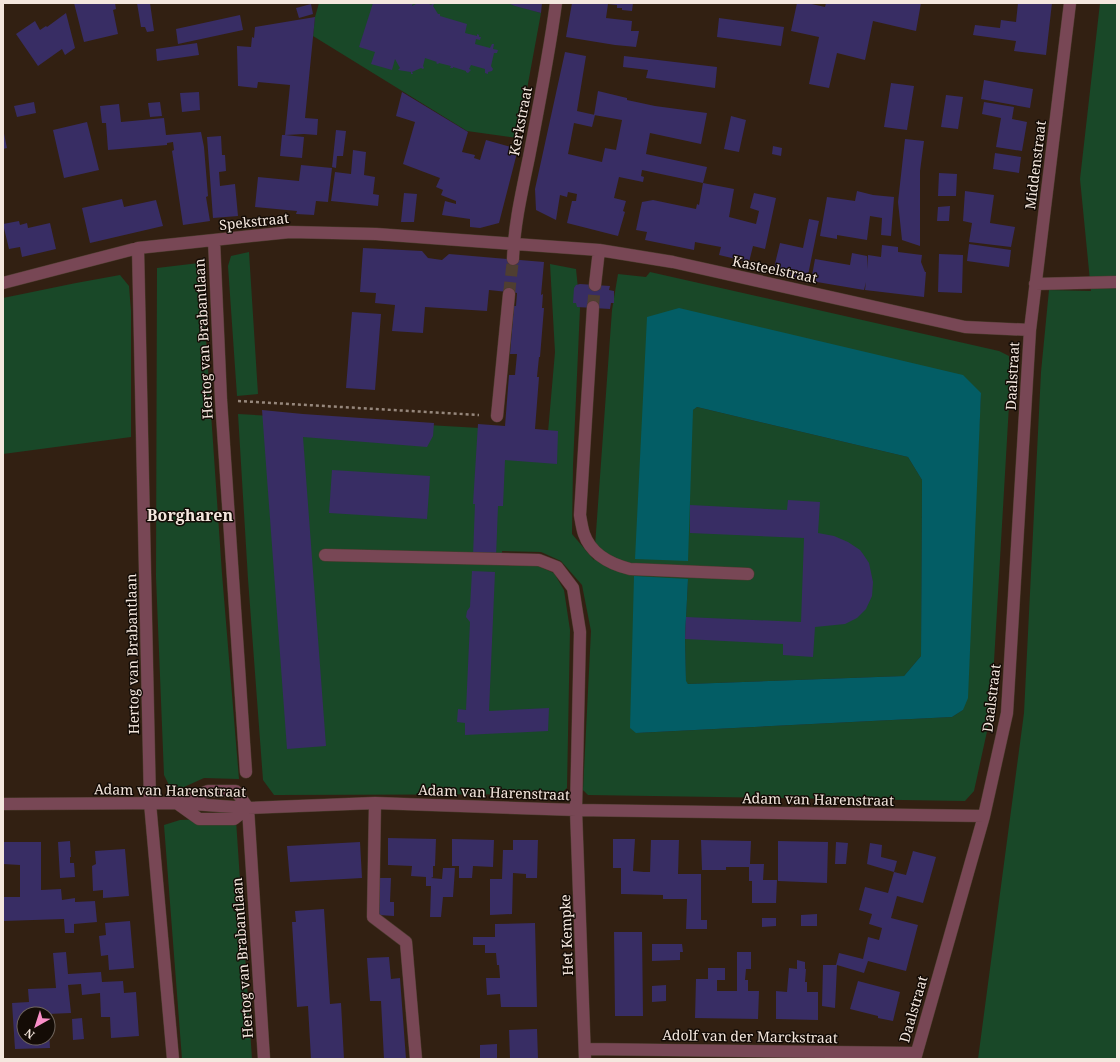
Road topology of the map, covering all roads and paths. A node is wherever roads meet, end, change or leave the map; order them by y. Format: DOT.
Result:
graph roads {
  1 [pos="556,3"];
  2 [pos="1070,3"];
  3 [pos="214,240"];
  4 [pos="513,244"];
  5 [pos="138,248"];
  6 [pos="599,250"];
  7 [pos="513,259"];
  8 [pos="1117,282"];
  9 [pos="3,283"];
  10 [pos="1035,284"];
  11 [pos="595,285"];
  12 [pos="509,294"];
  13 [pos="593,308"];
  14 [pos="1030,330"];
  15 [pos="220,400"];
  16 [pos="497,416"];
  17 [pos="324,555"];
  18 [pos="748,574"];
  19 [pos="246,772"];
  20 [pos="150,803"];
  21 [pos="375,803"];
  22 [pos="3,804"];
  23 [pos="248,808"];
  24 [pos="576,810"];
  25 [pos="984,816"];
  26 [pos="585,1054"];
  27 [pos="915,1056"];
  28 [pos="173,1059"];
  29 [pos="264,1059"];
  30 [pos="416,1059"];
  1 -- 4 [label="street, Kerkstraat"];
  2 -- 10 [label="street, Middenstraat"];
  3 -- 4 [label="street, Spekstraat"];
  3 -- 5 [label="street, Spekstraat"];
  3 -- 15 [label="street, Hertog van Brabantlaan"];
  4 -- 6 [label="street, Kasteelstraat"];
  4 -- 7 [label="street, Kerkstraat"];
  5 -- 9 [label="street, Spekstraat"];
  5 -- 20 [label="street, Hertog van Brabantlaan"];
  6 -- 11 [label="street"];
  6 -- 14 [label="street, Kasteelstraat"];
  8 -- 10 [label="street"];
  10 -- 14 [label="street, Middenstraat"];
  12 -- 16 [label="street"];
  13 -- 18 [label="street"];
  14 -- 25 [label="street, Daalstraat"];
  15 -- 16 [label="path"];
  15 -- 19 [label="street, Hertog van Brabantlaan"];
  17 -- 24 [label="street, Het Kempke"];
  20 -- 22 [label="street, Adam van Harenstraat"];
  20 -- 23 [label="street, Adam van Harenstraat"];
  20 -- 28 [label="street, Hertog van Brabantlaan"];
  21 -- 23 [label="street, Adam van Harenstraat"];
  21 -- 24 [label="street, Adam van Harenstraat"];
  21 -- 30 [label="street"];
  23 -- 29 [label="street, Hertog van Brabantlaan"];
  24 -- 25 [label="street, Adam van Harenstraat"];
  24 -- 26 [label="street, Het Kempke"];
  25 -- 27 [label="street, Daalstraat"];
  26 -- 27 [label="street, Adolf van der Marckstraat"];
}
